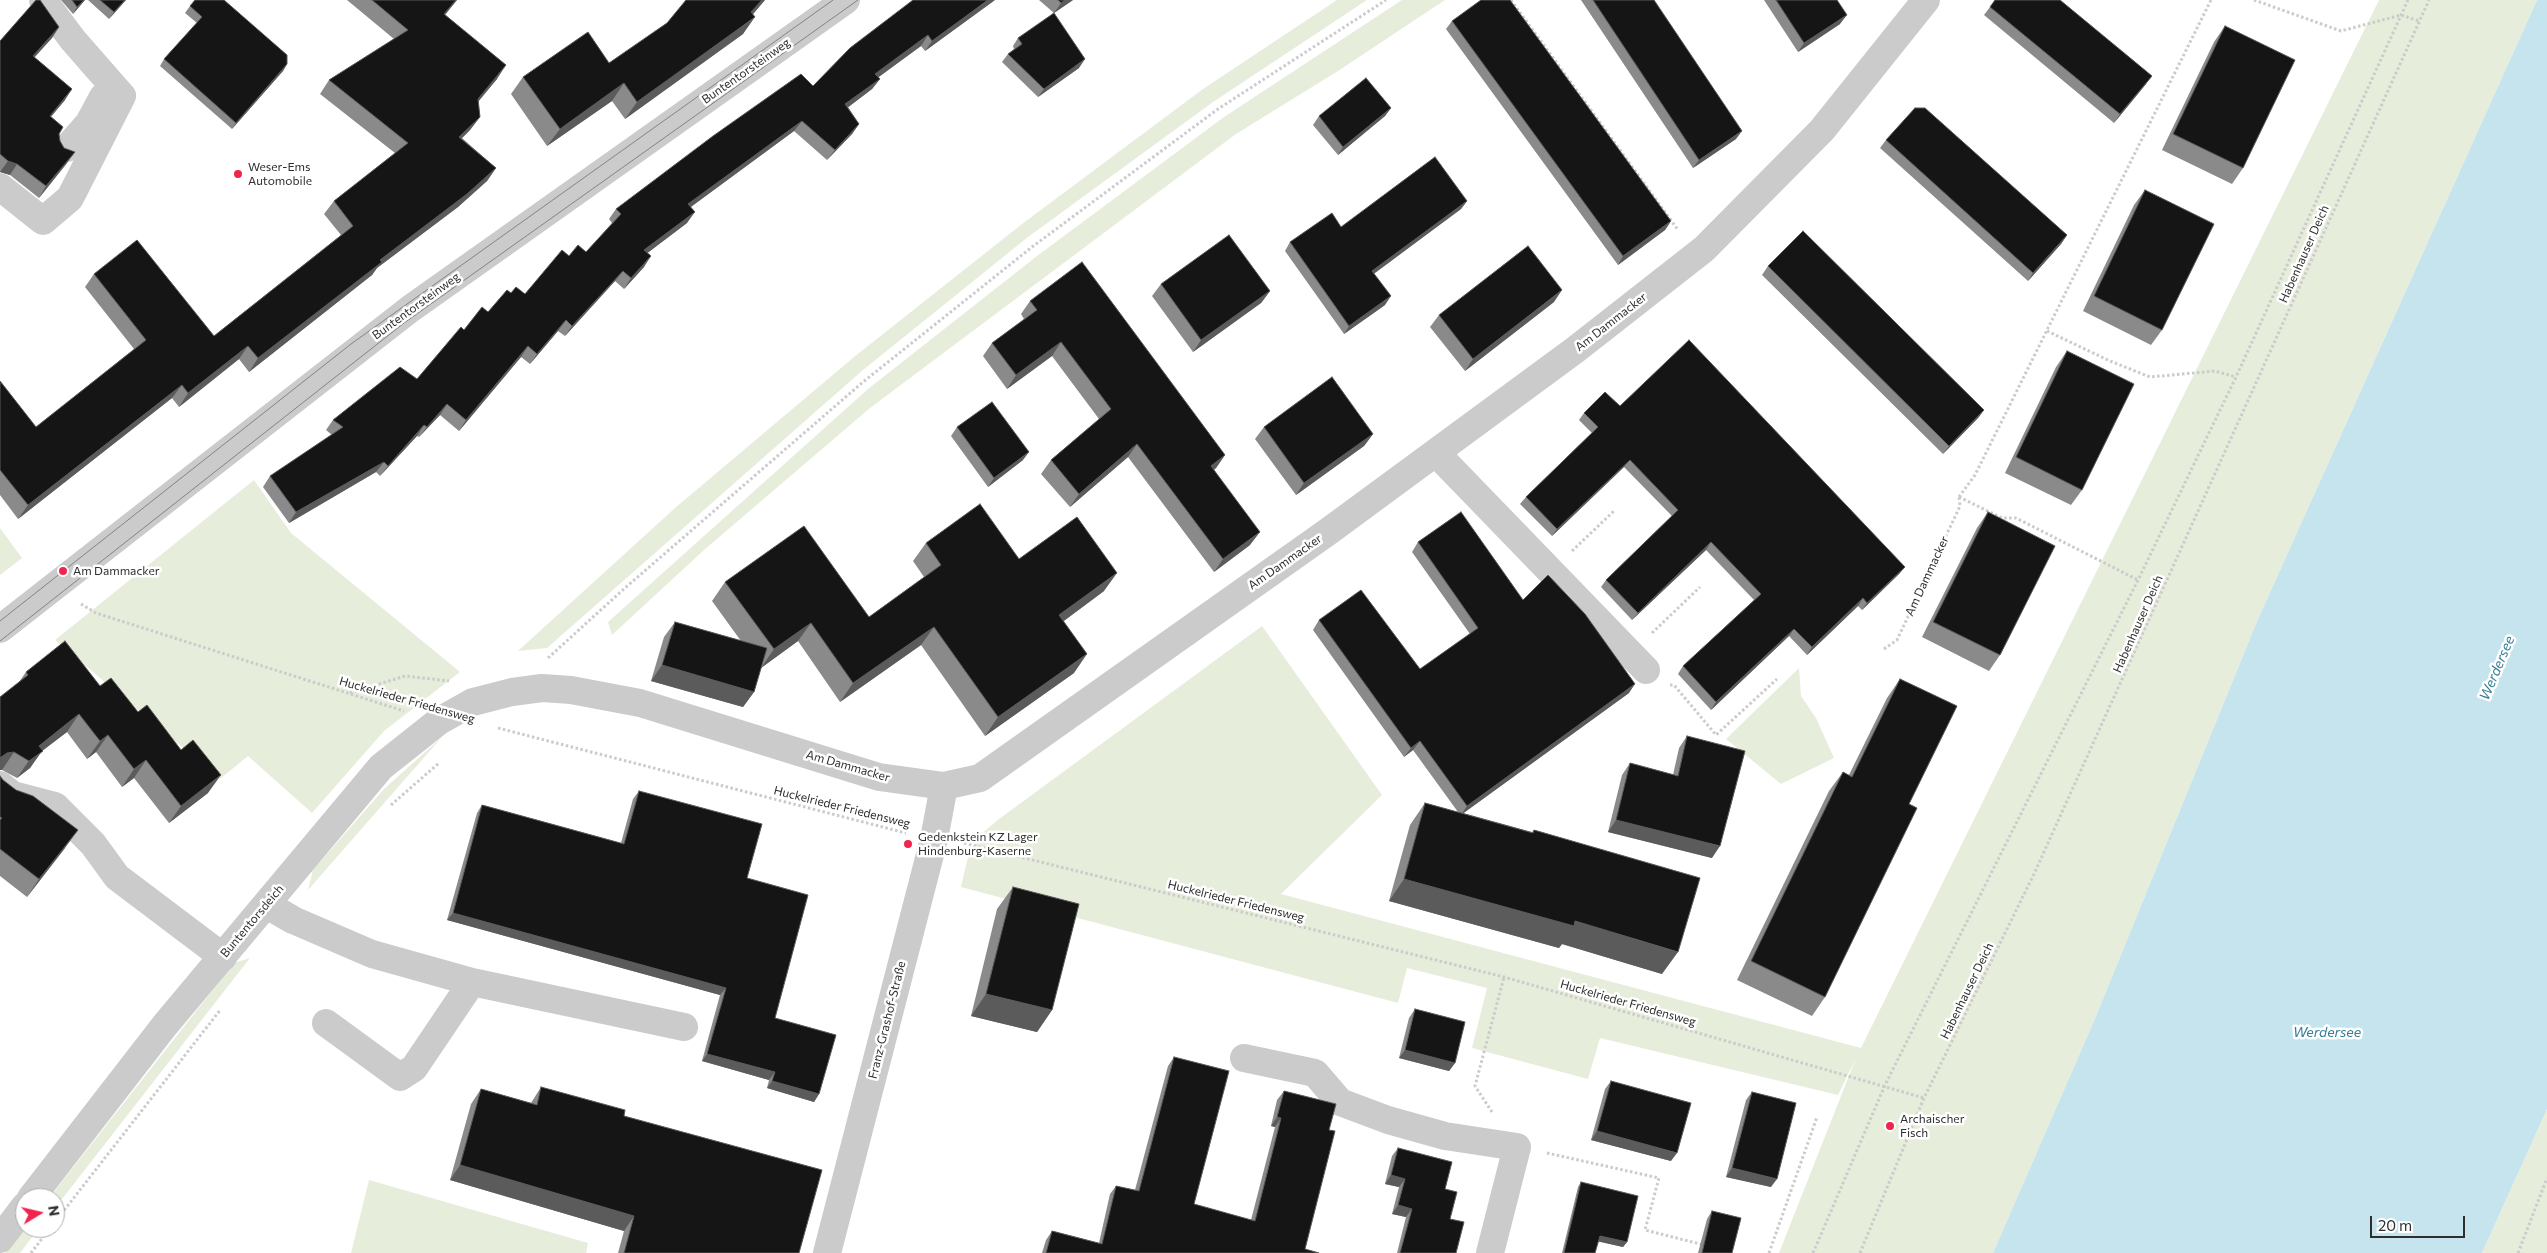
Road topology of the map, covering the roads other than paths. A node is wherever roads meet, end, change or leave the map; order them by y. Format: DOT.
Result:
graph roads {
  1 [pos="846,0"];
  2 [pos="1926,0"];
  3 [pos="48,12"];
  4 [pos="111,83"];
  5 [pos="67,148"];
  6 [pos="0,187"];
  7 [pos="1436,452"];
  8 [pos="0,629"];
  9 [pos="1639,662"];
  10 [pos="512,692"];
  11 [pos="0,786"];
  12 [pos="944,786"];
  13 [pos="267,905"];
  14 [pos="223,956"];
  15 [pos="472,982"];
  16 [pos="326,1023"];
  17 [pos="684,1027"];
  18 [pos="1244,1058"];
  19 [pos="40,1188"];
  20 [pos="15,1219"];
  21 [pos="0,1239"];
  22 [pos="827,1253"];
  23 [pos="1490,1253"];
  1 -- 8 [label="street, Buntentorsteinweg"];
  2 -- 7 [label="street, Am Dammacker"];
  3 -- 4 [label="street"];
  4 -- 5 [label="street"];
  4 -- 6 [label="street"];
  7 -- 9 [label="street"];
  7 -- 12 [label="street, Am Dammacker"];
  10 -- 12 [label="street, Am Dammacker"];
  10 -- 13 [label="street, Buntentorsdeich"];
  11 -- 14 [label="street"];
  12 -- 22 [label="street, Franz-Grashof-Straße"];
  13 -- 14 [label="street, Buntentorsdeich"];
  13 -- 15 [label="street"];
  14 -- 19 [label="street, Buntentorsdeich"];
  15 -- 16 [label="street"];
  15 -- 17 [label="street"];
  18 -- 23 [label="street"];
  20 -- 21 [label="street"];
}
